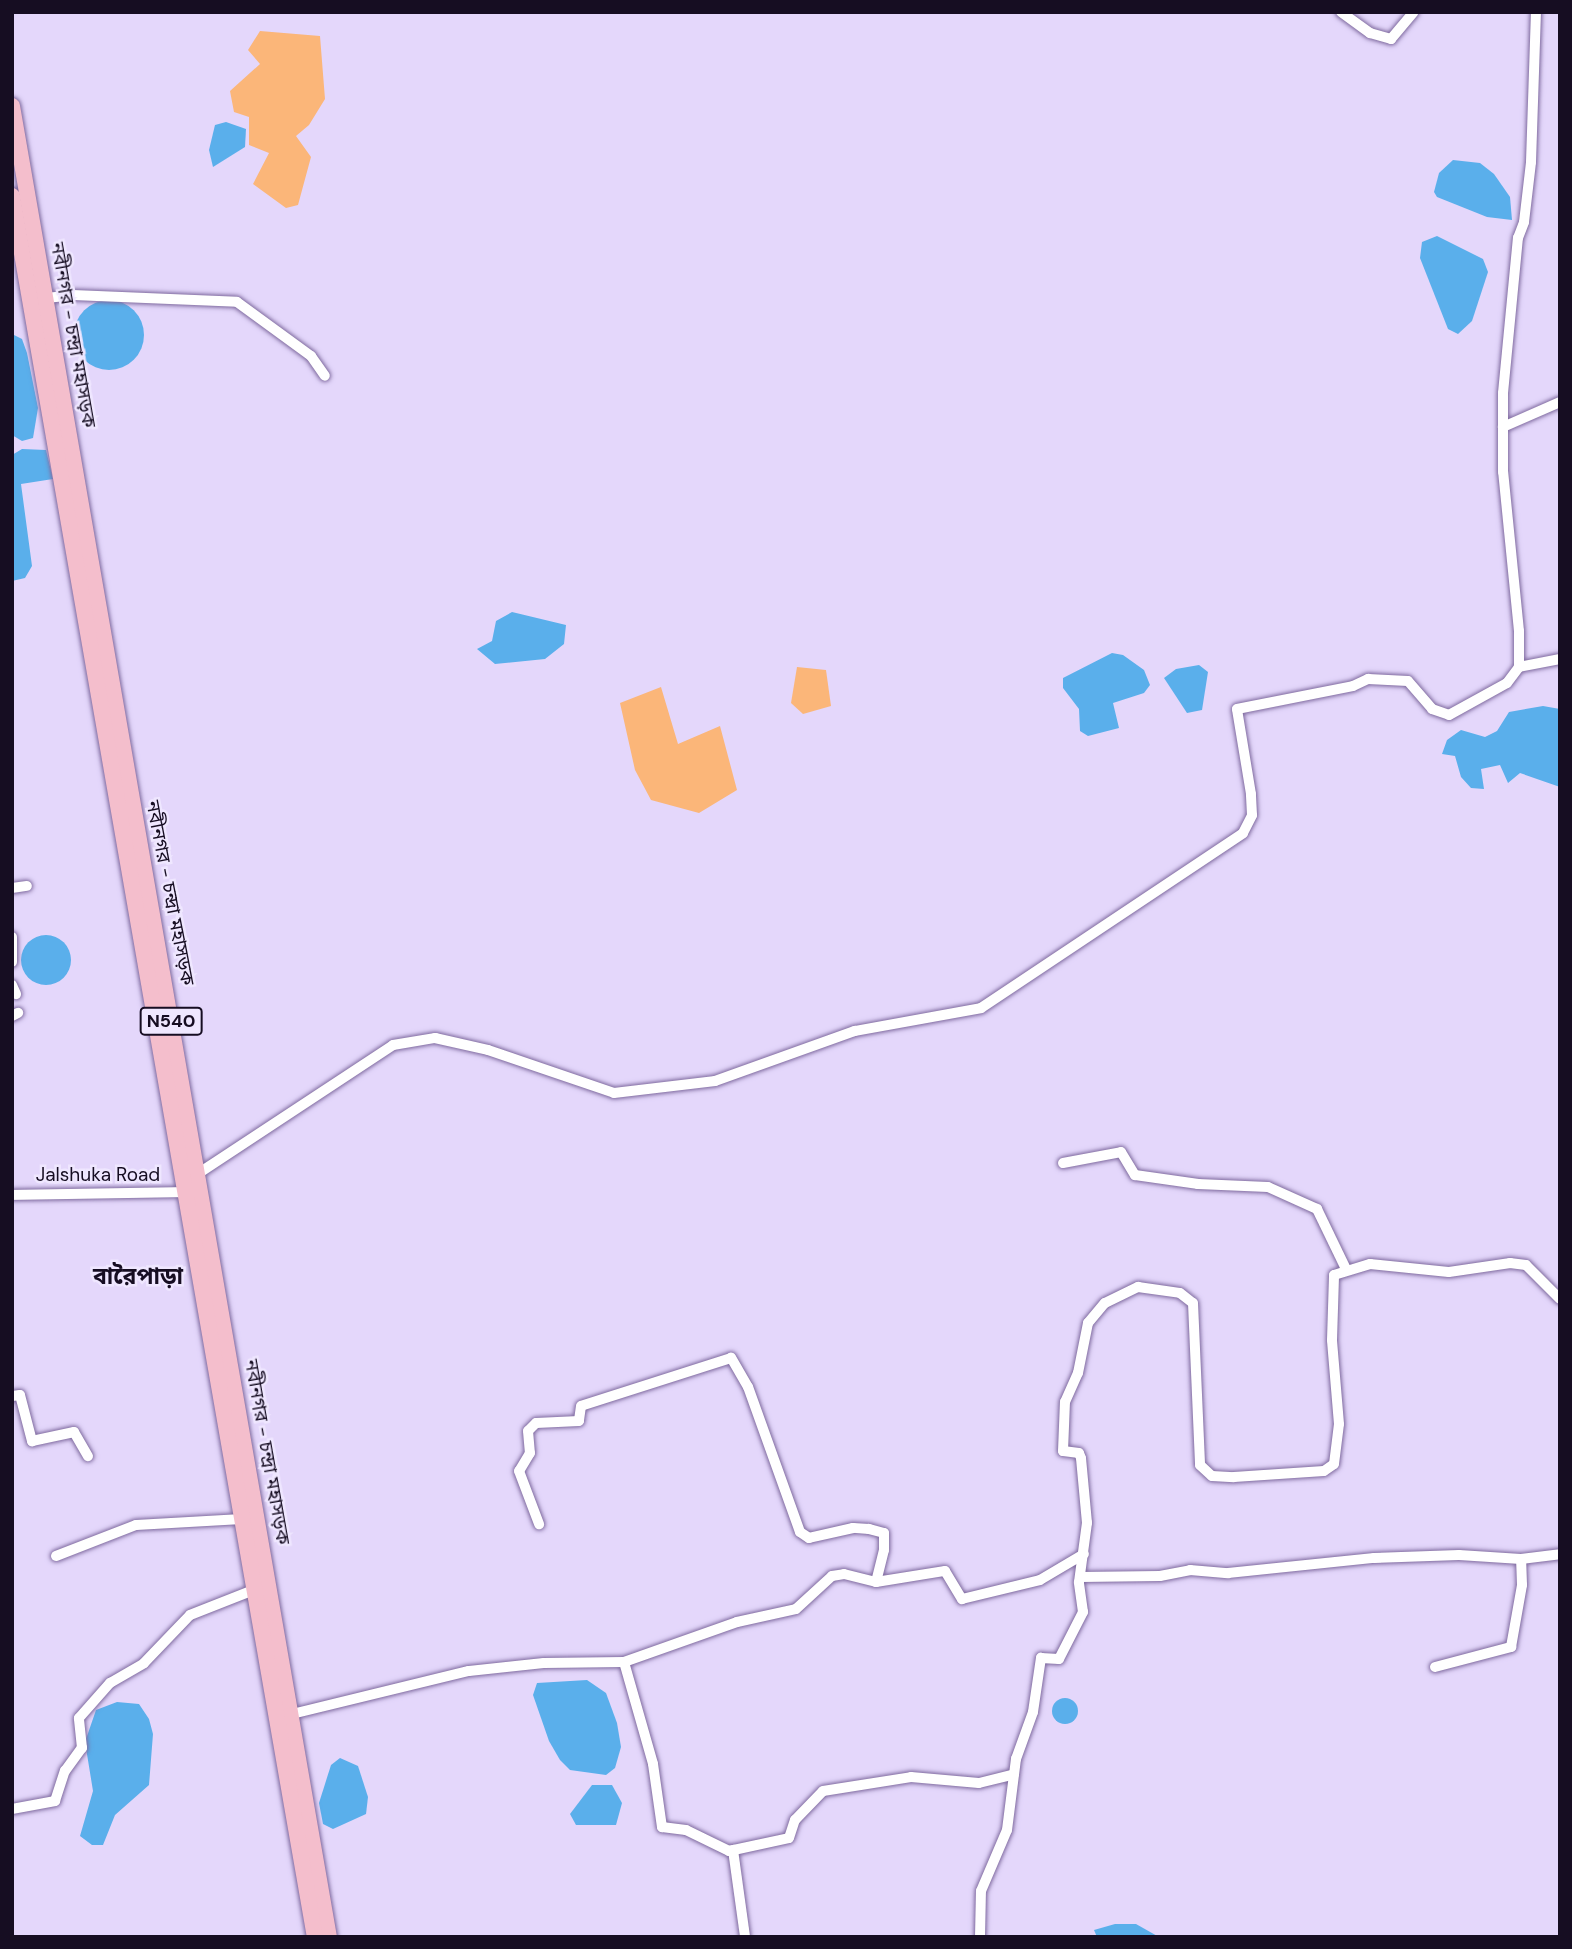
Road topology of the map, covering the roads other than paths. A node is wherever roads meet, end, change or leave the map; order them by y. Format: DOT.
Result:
graph roads {
  1 [pos="1341,12"];
  2 [pos="1414,12"];
  3 [pos="1536,12"];
  4 [pos="12,106"];
  5 [pos="12,196"];
  6 [pos="46,298"];
  7 [pos="325,376"];
  8 [pos="1560,402"];
  9 [pos="1503,427"];
  10 [pos="1560,659"];
  11 [pos="1519,667"];
  12 [pos="117,764"];
  13 [pos="27,886"];
  14 [pos="12,888"];
  15 [pos="12,936"];
  16 [pos="12,962"];
  17 [pos="1063,1163"];
  18 [pos="196,1175"];
  19 [pos="184,1192"];
  20 [pos="12,1195"];
  21 [pos="1346,1269"];
  22 [pos="1560,1299"];
  23 [pos="12,1396"];
  24 [pos="88,1456"];
  25 [pos="242,1519"];
  26 [pos="539,1524"];
  27 [pos="1560,1553"];
  28 [pos="1084,1554"];
  29 [pos="56,1556"];
  30 [pos="1521,1559"];
  31 [pos="1080,1577"];
  32 [pos="876,1582"];
  33 [pos="256,1589"];
  34 [pos="624,1662"];
  35 [pos="1435,1667"];
  36 [pos="292,1714"];
  37 [pos="1014,1774"];
  38 [pos="12,1809"];
  39 [pos="733,1850"];
  40 [pos="315,1937"];
  41 [pos="330,1937"];
  42 [pos="746,1937"];
  43 [pos="980,1937"];
  1 -- 2 [label="street"];
  3 -- 9 [label="street"];
  4 -- 6 [label="highway, নবীনগর - চন্দ্রা মহাসড়ক / N540"];
  5 -- 12 [label="highway, নবীনগর - চন্দ্রা মহাসড়ক / N540"];
  6 -- 7 [label="street"];
  6 -- 12 [label="highway, নবীনগর - চন্দ্রা মহাসড়ক / N540"];
  8 -- 9 [label="street"];
  9 -- 11 [label="street"];
  10 -- 11 [label="street"];
  11 -- 18 [label="street"];
  12 -- 18 [label="highway, নবীনগর - চন্দ্রা মহাসড়ক / N540"];
  12 -- 19 [label="highway, নবীনগর - চন্দ্রা মহাসড়ক / N540"];
  13 -- 14 [label="street"];
  15 -- 16 [label="street"];
  17 -- 21 [label="street"];
  18 -- 36 [label="highway, নবীনগর - চন্দ্রা মহাসড়ক / N540"];
  19 -- 20 [label="street, Jalshuka Road"];
  19 -- 25 [label="highway, নবীনগর - চন্দ্রা মহাসড়ক / N540"];
  21 -- 22 [label="street"];
  21 -- 28 [label="street"];
  23 -- 24 [label="street"];
  25 -- 29 [label="street"];
  25 -- 33 [label="highway, নবীনগর - চন্দ্রা মহাসড়ক / N540"];
  26 -- 32 [label="street"];
  27 -- 30 [label="street"];
  28 -- 31 [label="street"];
  28 -- 32 [label="street"];
  30 -- 31 [label="street"];
  30 -- 35 [label="street"];
  31 -- 37 [label="street"];
  32 -- 34 [label="street"];
  33 -- 38 [label="street"];
  33 -- 40 [label="highway, নবীনগর - চন্দ্রা মহাসড়ক / N540"];
  34 -- 36 [label="street"];
  34 -- 39 [label="street"];
  36 -- 41 [label="highway, নবীনগর - চন্দ্রা মহাসড়ক / N540"];
  37 -- 39 [label="street"];
  37 -- 43 [label="street"];
  39 -- 42 [label="street"];
}
